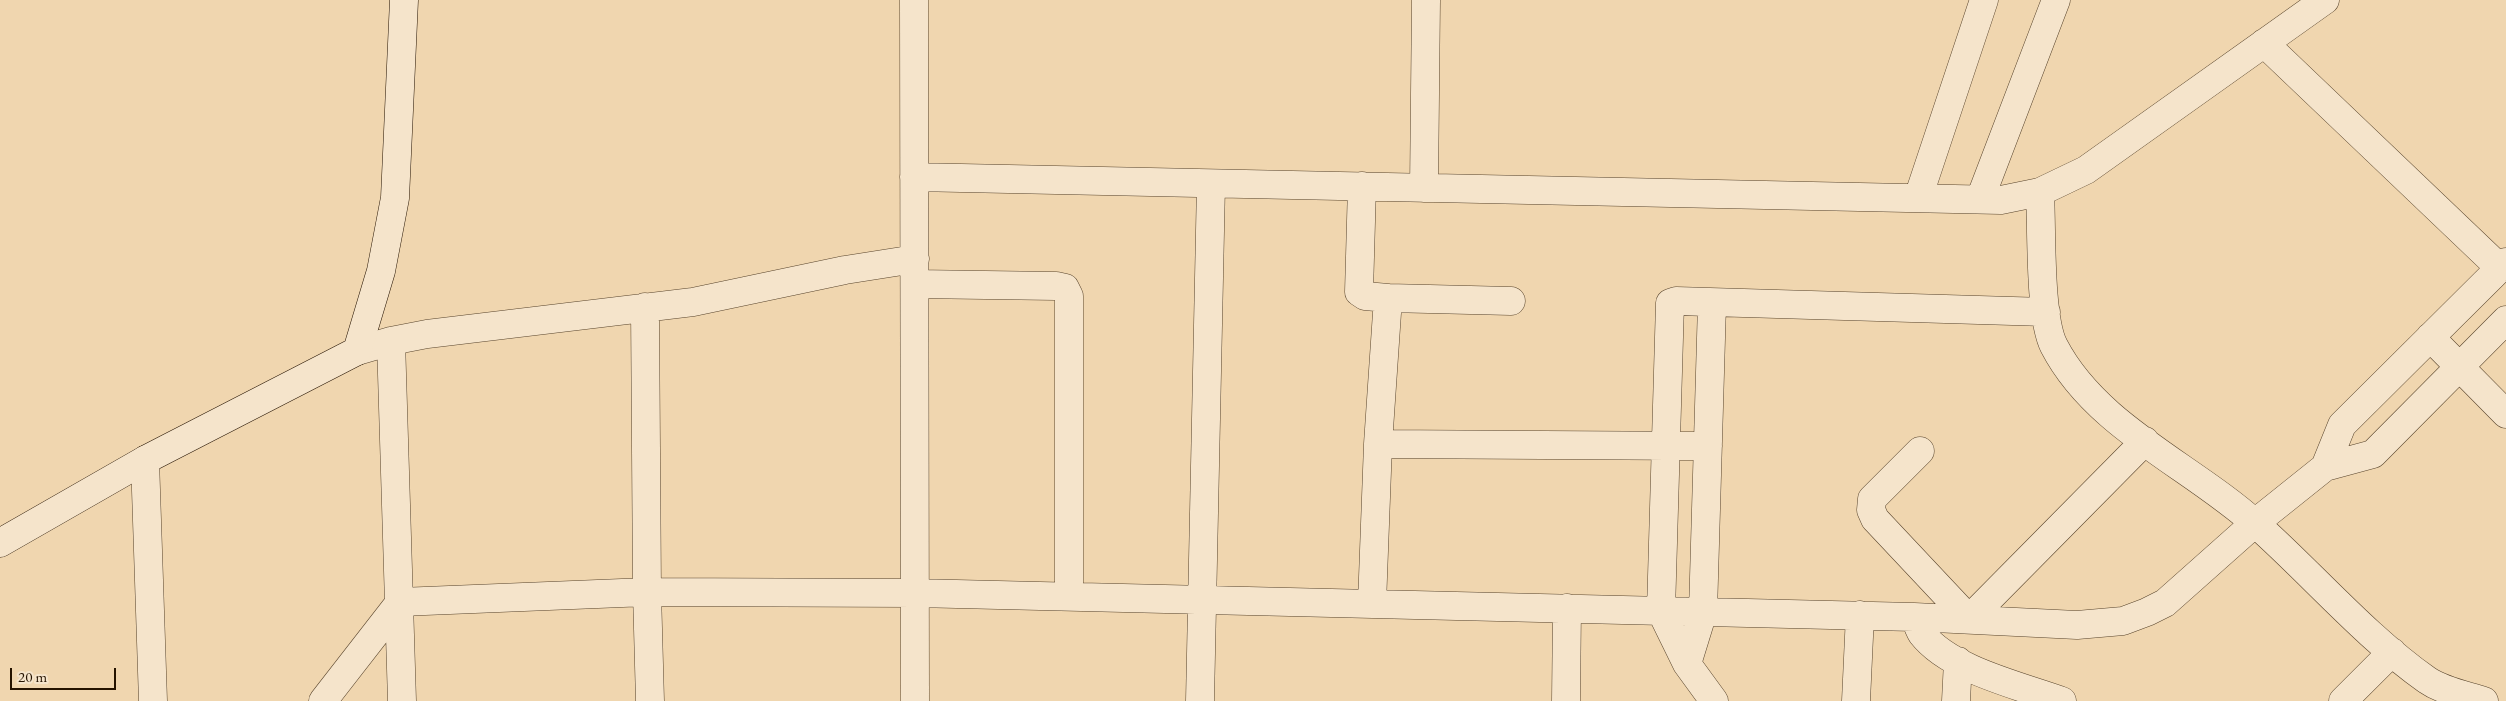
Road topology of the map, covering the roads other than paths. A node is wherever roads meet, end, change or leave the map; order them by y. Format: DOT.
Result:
graph roads {
  1 [pos="404,0"];
  2 [pos="914,0"];
  3 [pos="1426,0"];
  4 [pos="1984,0"];
  5 [pos="2056,0"];
  6 [pos="2325,0"];
  7 [pos="2264,43"];
  8 [pos="914,177"];
  9 [pos="1212,184"];
  10 [pos="1362,186"];
  11 [pos="1424,188"];
  12 [pos="2040,192"];
  13 [pos="1918,198"];
  14 [pos="1980,199"];
  15 [pos="2503,265"];
  16 [pos="915,272"];
  17 [pos="1388,298"];
  18 [pos="1511,301"];
  19 [pos="1712,304"];
  20 [pos="645,307"];
  21 [pos="2046,312"];
  22 [pos="2506,320"];
  23 [pos="2430,337"];
  24 [pos="391,341"];
  25 [pos="357,351"];
  26 [pos="2458,368"];
  27 [pos="2506,414"];
  28 [pos="2145,441"];
  29 [pos="1378,444"];
  30 [pos="1708,446"];
  31 [pos="1665,447"];
  32 [pos="1920,452"];
  33 [pos="145,460"];
  34 [pos="2325,467"];
  35 [pos="2255,523"];
  36 [pos="0,543"];
  37 [pos="647,592"];
  38 [pos="915,593"];
  39 [pos="1068,596"];
  40 [pos="1202,600"];
  41 [pos="400,602"];
  42 [pos="1372,604"];
  43 [pos="1567,608"];
  44 [pos="1661,611"];
  45 [pos="1703,612"];
  46 [pos="1860,616"];
  47 [pos="1914,617"];
  48 [pos="1969,618"];
  49 [pos="2392,652"];
  50 [pos="1958,661"];
  51 [pos="1687,664"];
  52 [pos="153,701"];
  53 [pos="323,701"];
  54 [pos="402,701"];
  55 [pos="650,701"];
  56 [pos="915,701"];
  57 [pos="1200,701"];
  58 [pos="1566,701"];
  59 [pos="1714,701"];
  60 [pos="1856,701"];
  61 [pos="1956,701"];
  62 [pos="2062,701"];
  63 [pos="2343,701"];
  64 [pos="2484,701"];
  1 -- 25 [label="street"];
  2 -- 8 [label="street"];
  3 -- 11 [label="street"];
  4 -- 13 [label="street"];
  5 -- 14 [label="street"];
  6 -- 7 [label="street"];
  7 -- 12 [label="street"];
  7 -- 15 [label="street"];
  8 -- 9 [label="street"];
  8 -- 16 [label="street"];
  9 -- 10 [label="street"];
  9 -- 40 [label="street"];
  10 -- 11 [label="street"];
  10 -- 17 [label="street"];
  11 -- 13 [label="street"];
  12 -- 14 [label="street"];
  12 -- 21 [label="street"];
  13 -- 14 [label="street"];
  15 -- 23 [label="street"];
  16 -- 20 [label="street"];
  16 -- 38 [label="street"];
  16 -- 39 [label="street"];
  17 -- 18 [label="street"];
  17 -- 29 [label="street"];
  19 -- 21 [label="street"];
  19 -- 30 [label="street"];
  19 -- 31 [label="street"];
  20 -- 24 [label="street"];
  20 -- 37 [label="street"];
  21 -- 28 [label="street"];
  22 -- 26 [label="street"];
  23 -- 26 [label="street"];
  23 -- 34 [label="street"];
  24 -- 25 [label="street"];
  24 -- 41 [label="street"];
  25 -- 33 [label="street"];
  26 -- 27 [label="street"];
  26 -- 34 [label="street"];
  28 -- 35 [label="street"];
  28 -- 48 [label="street"];
  29 -- 31 [label="street"];
  29 -- 42 [label="street"];
  30 -- 31 [label="street"];
  30 -- 45 [label="street"];
  31 -- 44 [label="street"];
  32 -- 48 [label="street"];
  33 -- 36 [label="street"];
  33 -- 52 [label="street"];
  34 -- 35 [label="street"];
  35 -- 48 [label="street"];
  35 -- 49 [label="street"];
  37 -- 38 [label="street"];
  37 -- 41 [label="street"];
  37 -- 55 [label="street"];
  38 -- 39 [label="street"];
  38 -- 56 [label="street"];
  39 -- 40 [label="street"];
  40 -- 42 [label="street"];
  40 -- 57 [label="street"];
  41 -- 53 [label="street"];
  41 -- 54 [label="street"];
  42 -- 43 [label="street"];
  43 -- 44 [label="street"];
  43 -- 58 [label="street"];
  44 -- 45 [label="street"];
  44 -- 51 [label="street"];
  45 -- 46 [label="street"];
  45 -- 51 [label="street"];
  46 -- 47 [label="street"];
  46 -- 60 [label="street"];
  47 -- 48 [label="street"];
  47 -- 50 [label="street"];
  49 -- 63 [label="street"];
  49 -- 64 [label="street"];
  50 -- 61 [label="street"];
  50 -- 62 [label="street"];
  51 -- 59 [label="street"];
}
